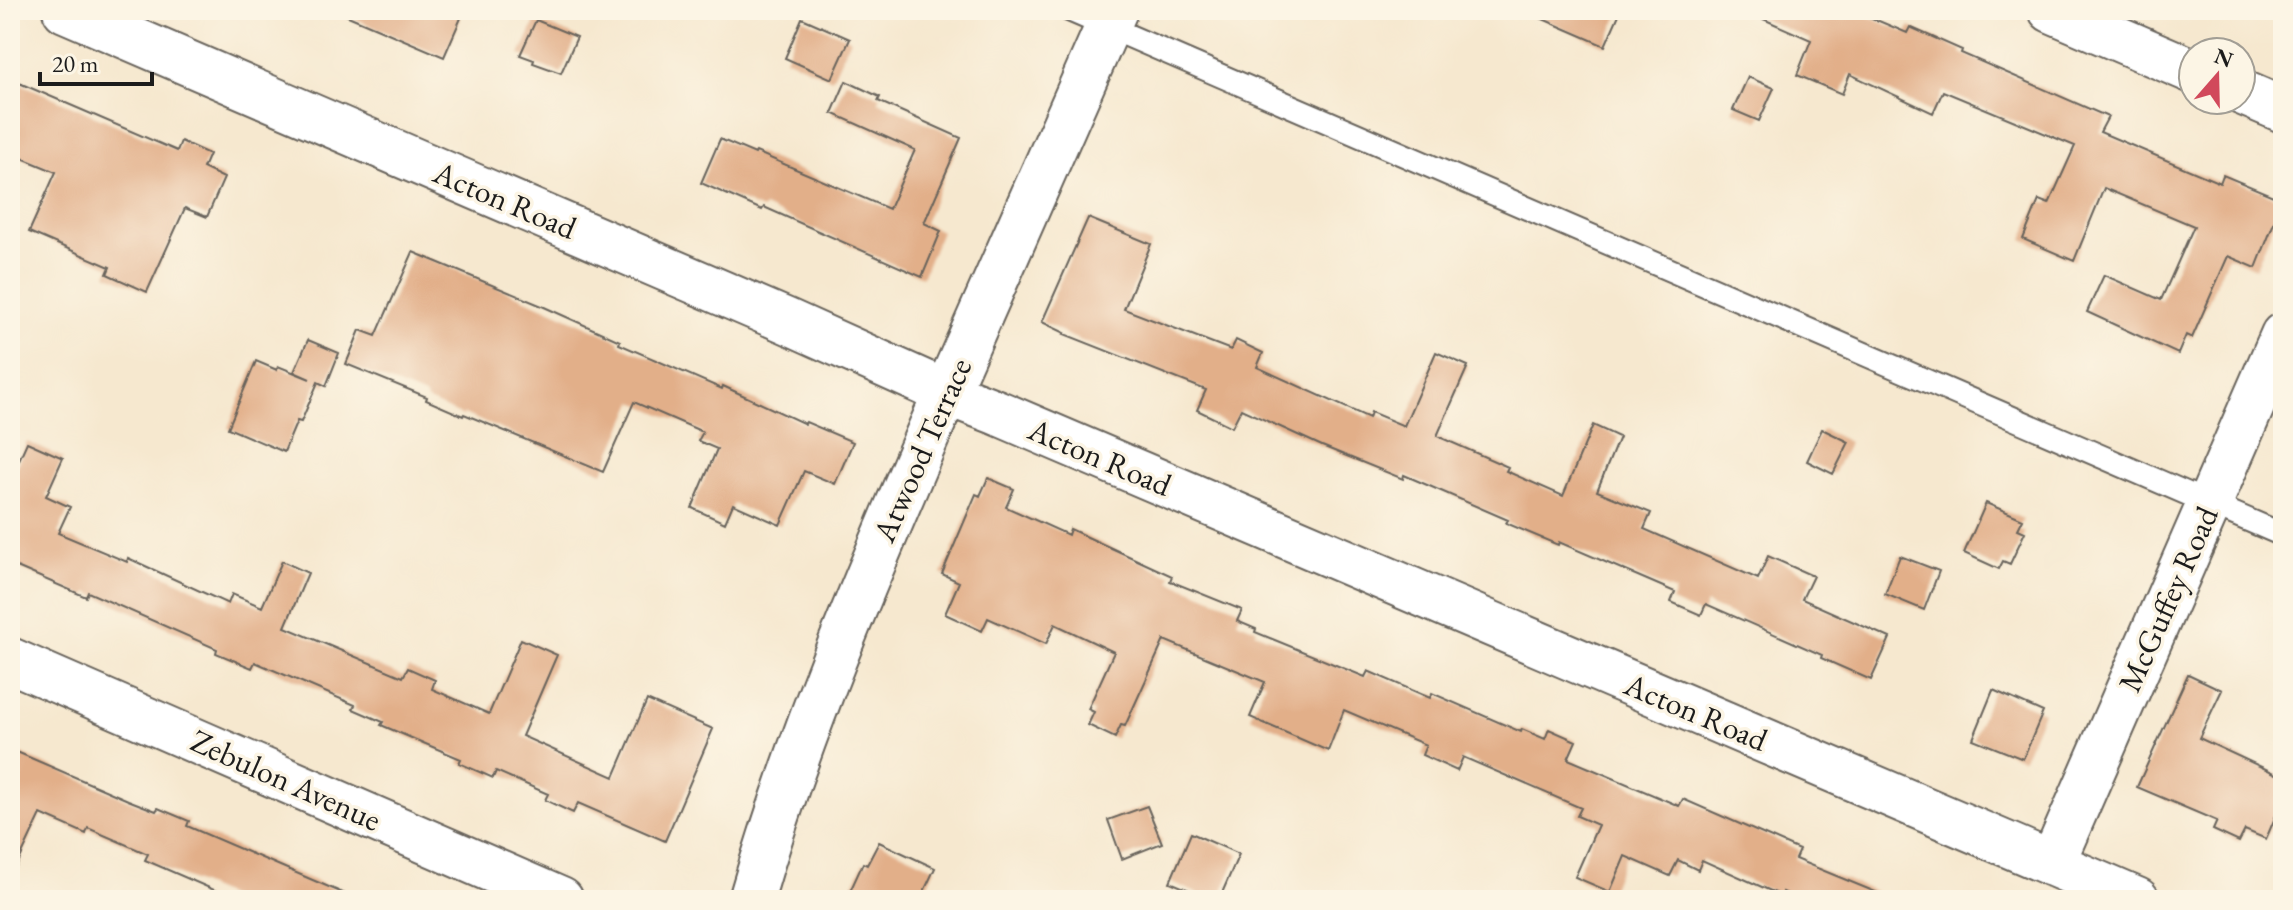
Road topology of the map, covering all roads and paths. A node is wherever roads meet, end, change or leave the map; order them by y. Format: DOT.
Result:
graph roads {
  1 [pos="65,10"];
  2 [pos="1069,10"];
  3 [pos="2051,10"];
  4 [pos="1112,18"];
  5 [pos="2177,64"];
  6 [pos="2257,99"];
  7 [pos="2283,110"];
  8 [pos="2283,335"];
  9 [pos="947,393"];
  10 [pos="2210,503"];
  11 [pos="2283,535"];
  12 [pos="10,660"];
  13 [pos="2052,864"];
  14 [pos="561,900"];
  15 [pos="751,900"];
  16 [pos="2137,900"];
  1 -- 9 [label="street, Acton Road"];
  2 -- 4 [label="lane"];
  3 -- 5 [label="street"];
  4 -- 9 [label="street, Atwood Terrace"];
  4 -- 10 [label="lane"];
  6 -- 7 [label="street"];
  8 -- 10 [label="street, McGuffey Road"];
  9 -- 13 [label="street, Acton Road"];
  9 -- 15 [label="street, Atwood Terrace"];
  10 -- 11 [label="lane"];
  10 -- 13 [label="street, McGuffey Road"];
  12 -- 14 [label="street, Zebulon Avenue"];
  13 -- 16 [label="street, Acton Road"];
}
